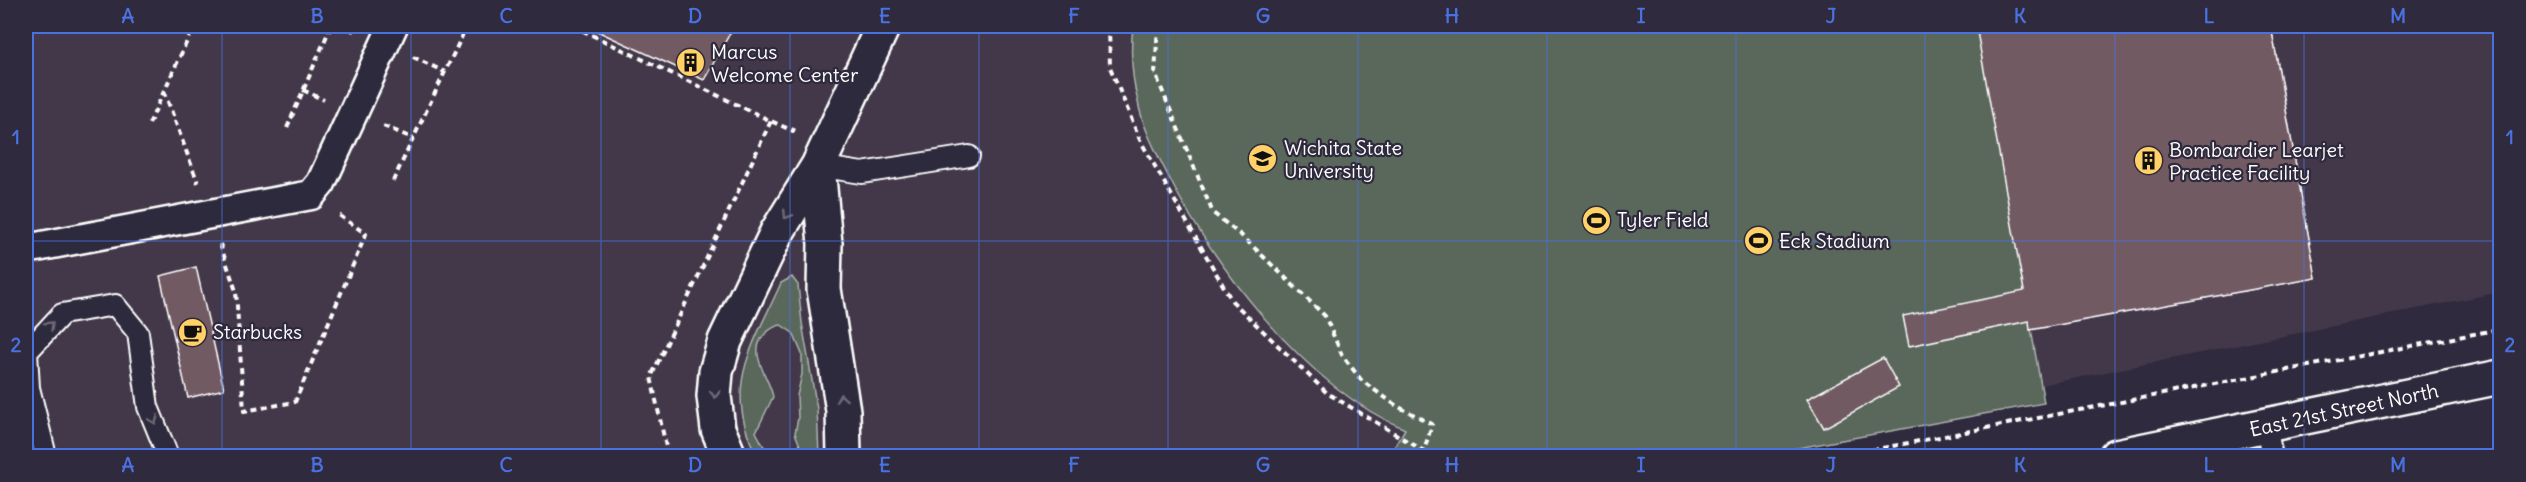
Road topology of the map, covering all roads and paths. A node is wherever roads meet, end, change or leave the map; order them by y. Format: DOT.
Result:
graph roads {
  1 [pos="194,26"];
  2 [pos="331,26"];
  3 [pos="393,26"];
  4 [pos="573,26"];
  5 [pos="883,26"];
  6 [pos="1109,26"];
  7 [pos="1158,26"];
  8 [pos="463,34"];
  9 [pos="164,91"];
  10 [pos="771,121"];
  11 [pos="797,122"];
  12 [pos="149,124"];
  13 [pos="287,128"];
  14 [pos="969,156"];
  15 [pos="818,166"];
  16 [pos="393,181"];
  17 [pos="312,195"];
  18 [pos="209,214"];
  19 [pos="26,249"];
  20 [pos="26,288"];
  21 [pos="26,295"];
  22 [pos="2500,329"];
  23 [pos="2500,377"];
  24 [pos="2269,441"];
  25 [pos="1424,451"];
  26 [pos="46,456"];
  27 [pos="168,456"];
  28 [pos="668,456"];
  29 [pos="729,456"];
  30 [pos="844,456"];
  31 [pos="1366,456"];
  32 [pos="1841,456"];
  33 [pos="2116,456"];
  1 -- 9 [label="path"];
  2 -- 13 [label="path"];
  3 -- 17 [label="street"];
  4 -- 10 [label="path"];
  5 -- 15 [label="street"];
  6 -- 25 [label="path"];
  7 -- 25 [label="path"];
  8 -- 16 [label="path"];
  9 -- 12 [label="path"];
  9 -- 18 [label="path"];
  10 -- 11 [label="path"];
  10 -- 28 [label="path"];
  14 -- 15 [label="lane"];
  15 -- 29 [label="street, one-way"];
  30 -- 15 [label="street, one-way"];
  17 -- 18 [label="street"];
  17 -- 18 [label="path"];
  18 -- 19 [label="street"];
  20 -- 21 [label="path"];
  22 -- 32 [label="path"];
  23 -- 24 [label="street, East 21st Street North"];
  24 -- 33 [label="street, East 21st Street North"];
  25 -- 31 [label="path"];
  26 -- 27 [label="lane, one-way"];
}
